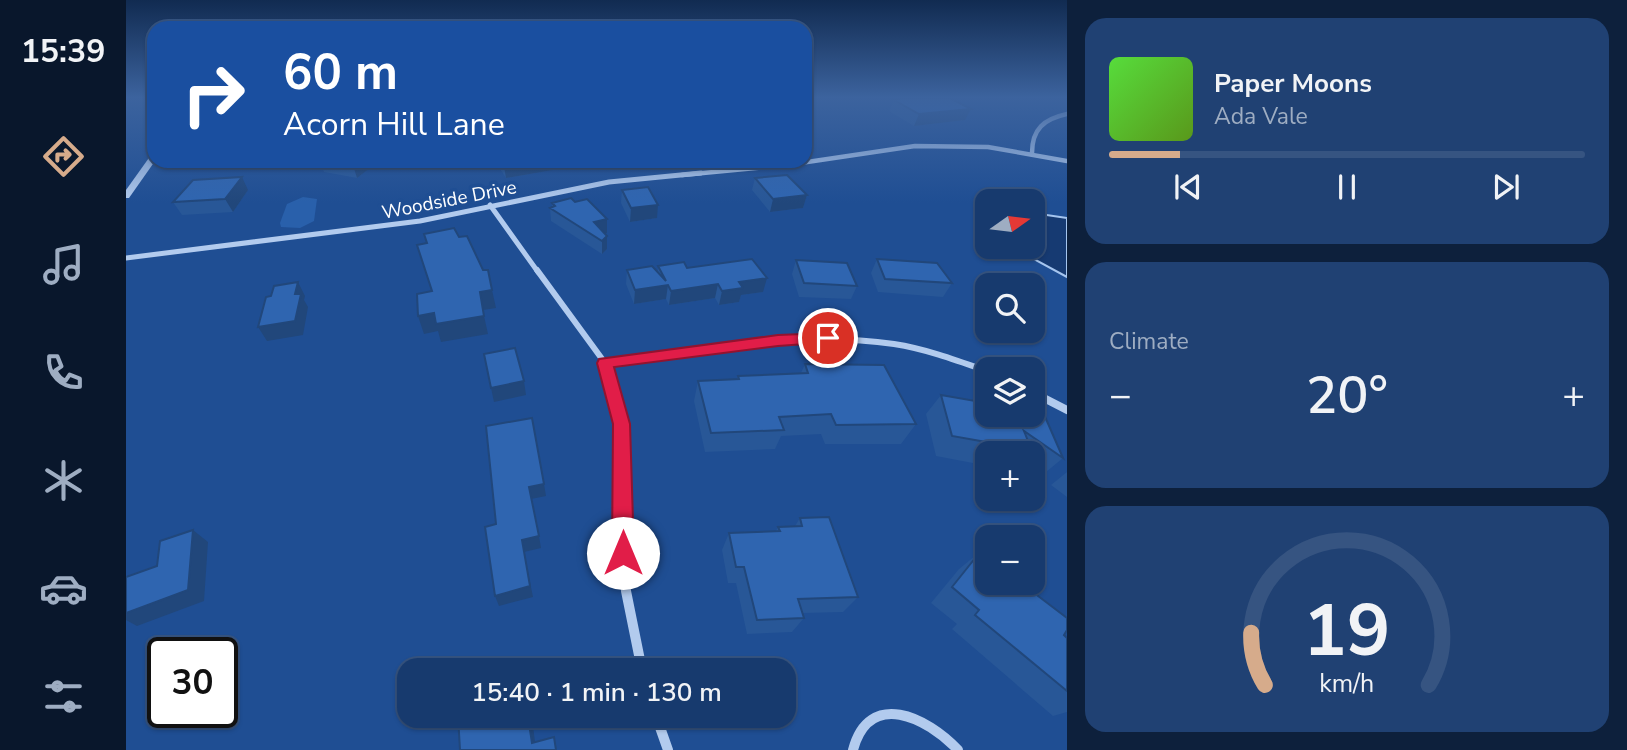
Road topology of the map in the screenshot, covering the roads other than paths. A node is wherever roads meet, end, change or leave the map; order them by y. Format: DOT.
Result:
graph roads {
  1 [pos="1034,133"];
  2 [pos="1032,153"];
  3 [pos="1067,161"];
  4 [pos="812,162"];
  5 [pos="147,167"];
  6 [pos="765,168"];
  7 [pos="126,196"];
  8 [pos="490,205"];
  9 [pos="126,258"];
  10 [pos="605,363"];
  11 [pos="975,366"];
  12 [pos="1045,399"];
  13 [pos="1067,410"];
  14 [pos="639,658"];
  15 [pos="660,728"];
  16 [pos="668,750"];
  17 [pos="853,750"];
  18 [pos="958,750"];
  1 -- 2 [label="street"];
  2 -- 3 [label="street, Woodside Drive"];
  2 -- 4 [label="street, Woodside Drive"];
  5 -- 7 [label="street"];
  6 -- 8 [label="street, Woodside Drive"];
  8 -- 9 [label="street, Woodside Drive"];
  8 -- 10 [label="street"];
  10 -- 11 [label="street"];
  10 -- 14 [label="street"];
  12 -- 13 [label="street"];
  15 -- 16 [label="street"];
  17 -- 18 [label="street"];
}
